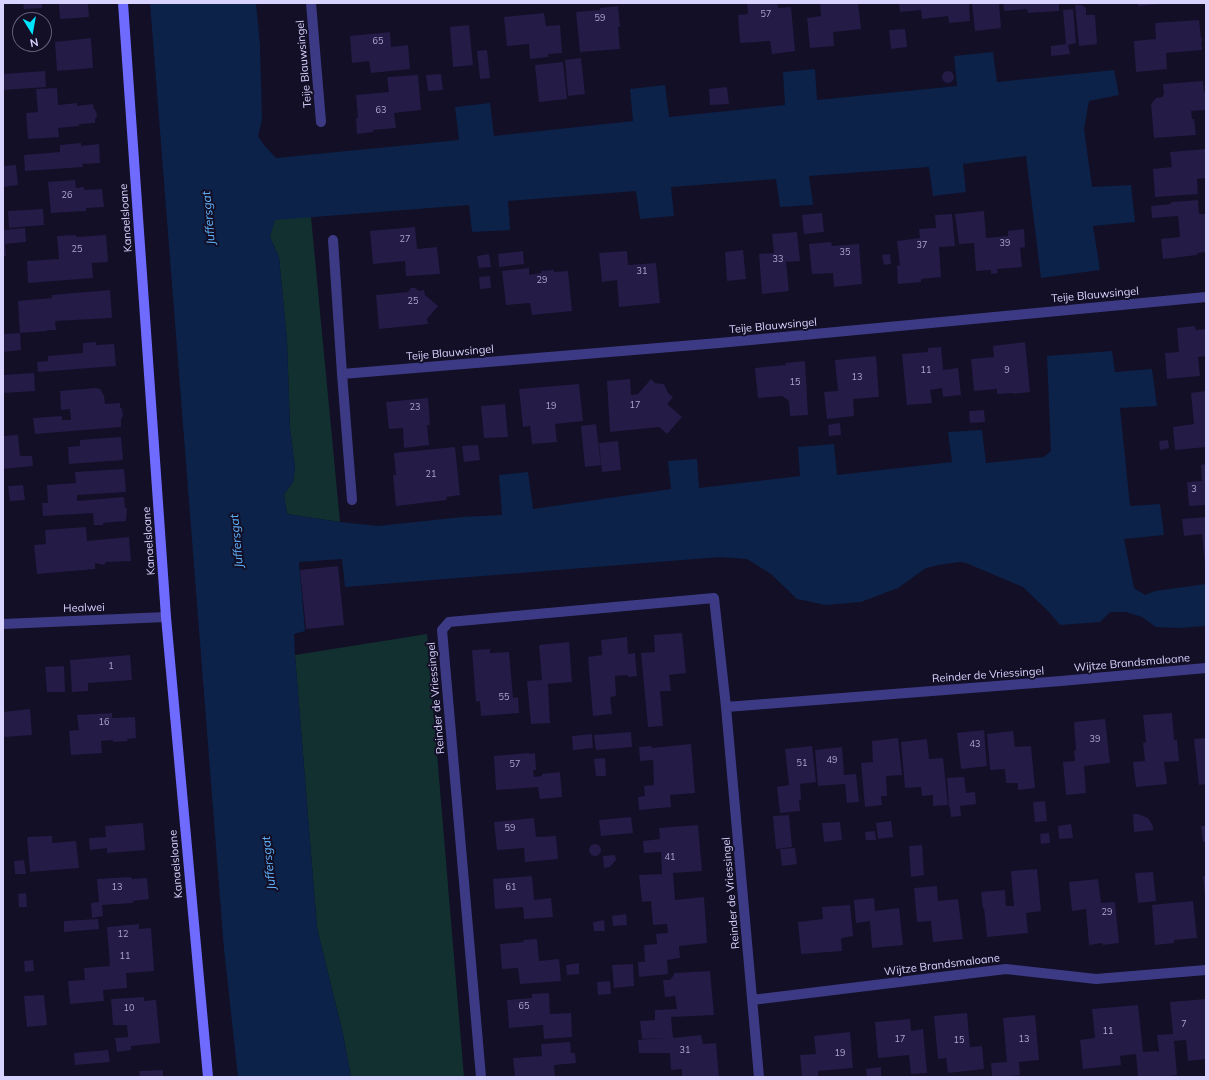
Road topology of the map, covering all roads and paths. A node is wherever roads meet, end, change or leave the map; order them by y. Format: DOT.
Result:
graph roads {
  1 [pos="123,3"];
  2 [pos="311,3"];
  3 [pos="321,122"];
  4 [pos="333,240"];
  5 [pos="1206,297"];
  6 [pos="342,374"];
  7 [pos="352,500"];
  8 [pos="166,617"];
  9 [pos="3,624"];
  10 [pos="1206,668"];
  11 [pos="1061,682"];
  12 [pos="726,707"];
  13 [pos="1206,970"];
  14 [pos="752,1000"];
  15 [pos="208,1077"];
  16 [pos="481,1077"];
  17 [pos="759,1077"];
  1 -- 8 [label="street, Kanaelsloane"];
  2 -- 3 [label="street, Teije Blauwsingel"];
  4 -- 6 [label="street"];
  5 -- 6 [label="street, Teije Blauwsingel"];
  6 -- 7 [label="street"];
  8 -- 9 [label="street, Healwei"];
  8 -- 15 [label="street, Kanaelsloane"];
  10 -- 11 [label="street, Wijtze Brandsmaloane"];
  11 -- 12 [label="street, Reinder de Vriessingel"];
  12 -- 14 [label="street, Reinder de Vriessingel"];
  12 -- 16 [label="street, Reinder de Vriessingel"];
  13 -- 14 [label="street, Wijtze Brandsmaloane"];
  14 -- 17 [label="street, Reinder de Vriessingel"];
}
